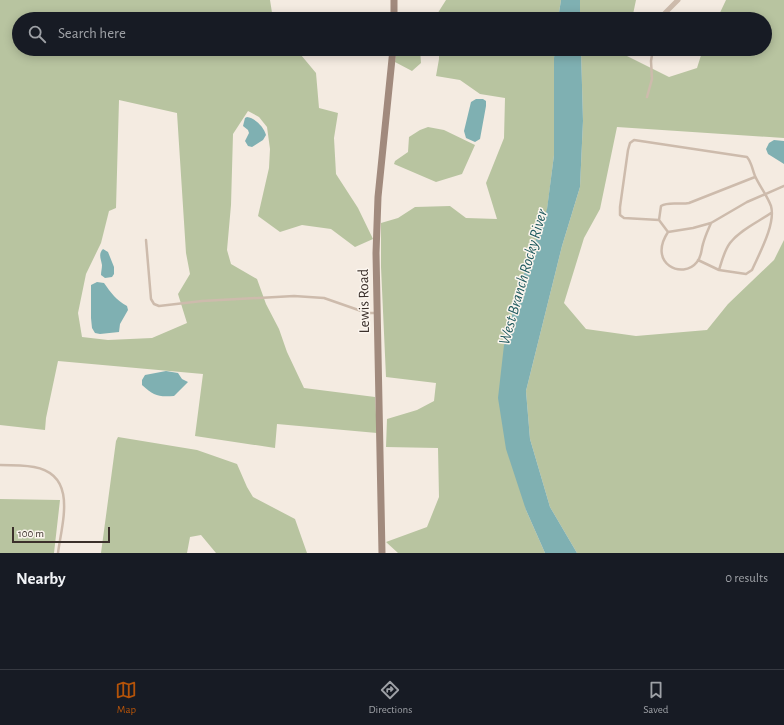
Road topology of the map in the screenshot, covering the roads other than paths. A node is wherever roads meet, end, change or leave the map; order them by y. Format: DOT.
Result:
graph roads {
  1 [pos="394,0"];
  2 [pos="678,0"];
  3 [pos="394,12"];
  4 [pos="666,12"];
  5 [pos="392,56"];
  6 [pos="652,56"];
  7 [pos="647,97"];
  8 [pos="755,177"];
  9 [pos="784,186"];
  10 [pos="766,194"];
  11 [pos="771,212"];
  12 [pos="659,220"];
  13 [pos="710,223"];
  14 [pos="668,232"];
  15 [pos="146,240"];
  16 [pos="698,260"];
  17 [pos="719,270"];
  18 [pos="378,313"];
  19 [pos="0,465"];
  20 [pos="58,553"];
  21 [pos="382,553"];
  1 -- 3 [label="street"];
  2 -- 4 [label="street"];
  5 -- 18 [label="street, Lewis Road"];
  6 -- 7 [label="lane"];
  8 -- 10 [label="lane"];
  8 -- 12 [label="lane"];
  8 -- 12 [label="lane"];
  9 -- 10 [label="lane"];
  10 -- 11 [label="lane"];
  10 -- 13 [label="lane"];
  11 -- 17 [label="lane"];
  11 -- 17 [label="lane"];
  12 -- 14 [label="lane"];
  13 -- 14 [label="lane"];
  13 -- 16 [label="lane"];
  14 -- 16 [label="lane"];
  15 -- 18 [label="lane"];
  16 -- 17 [label="lane"];
  18 -- 21 [label="street, Lewis Road"];
  19 -- 20 [label="lane"];
}
